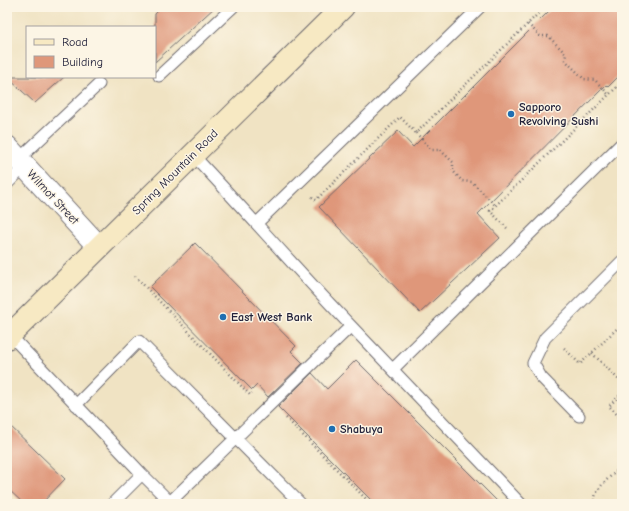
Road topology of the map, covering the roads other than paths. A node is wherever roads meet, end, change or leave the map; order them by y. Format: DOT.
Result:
graph roads {
  1 [pos="233,7"];
  2 [pos="480,7"];
  3 [pos="338,9"];
  4 [pos="159,76"];
  5 [pos="99,84"];
  6 [pos="622,144"];
  7 [pos="192,155"];
  8 [pos="17,158"];
  9 [pos="7,184"];
  10 [pos="256,223"];
  11 [pos="100,246"];
  12 [pos="622,261"];
  13 [pos="351,326"];
  14 [pos="8,336"];
  15 [pos="393,369"];
  16 [pos="76,404"];
  17 [pos="579,416"];
  18 [pos="236,440"];
  19 [pos="142,474"];
  20 [pos="112,504"];
  21 [pos="301,504"];
  22 [pos="521,504"];
  1 -- 4 [label="lane"];
  2 -- 10 [label="lane"];
  3 -- 7 [label="main road, Spring Mountain Road"];
  5 -- 8 [label="lane"];
  6 -- 15 [label="lane"];
  7 -- 10 [label="lane"];
  7 -- 11 [label="main road, Spring Mountain Road"];
  8 -- 9 [label="lane"];
  8 -- 11 [label="street, Wilmot Street"];
  10 -- 13 [label="lane"];
  11 -- 14 [label="main road, Spring Mountain Road"];
  12 -- 17 [label="lane"];
  13 -- 15 [label="lane"];
  13 -- 18 [label="lane"];
  14 -- 16 [label="lane"];
  15 -- 22 [label="lane"];
  16 -- 18 [label="lane"];
  16 -- 19 [label="lane"];
  18 -- 19 [label="lane"];
  18 -- 21 [label="lane"];
  19 -- 20 [label="lane"];
}
